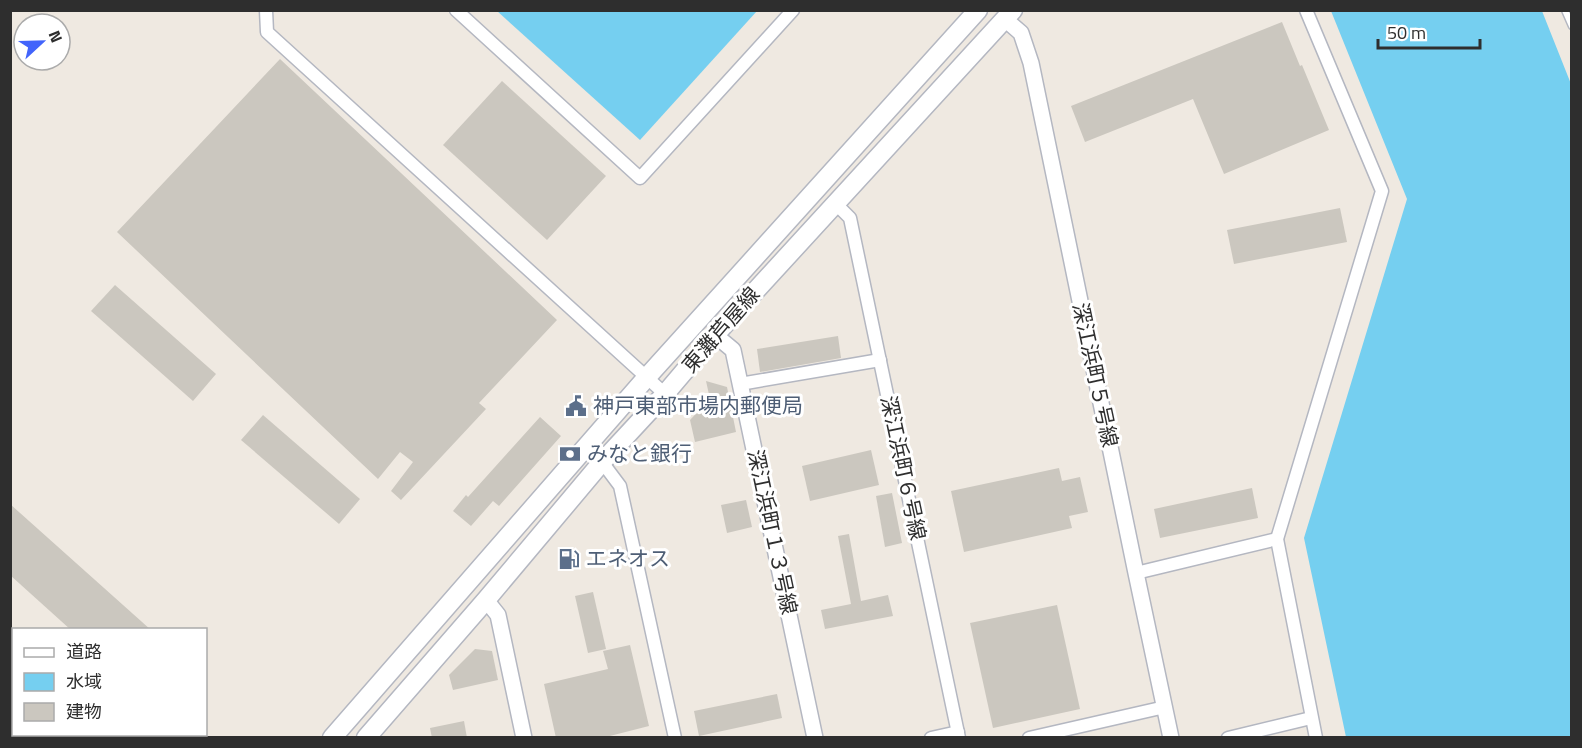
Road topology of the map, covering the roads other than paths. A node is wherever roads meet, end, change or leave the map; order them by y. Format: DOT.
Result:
graph roads {
  1 [pos="267,10"];
  2 [pos="456,10"];
  3 [pos="793,10"];
  4 [pos="978,10"];
  5 [pos="1306,10"];
  6 [pos="1565,10"];
  7 [pos="1004,14"];
  8 [pos="1572,26"];
  9 [pos="836,204"];
  10 [pos="715,334"];
  11 [pos="880,360"];
  12 [pos="647,377"];
  13 [pos="740,384"];
  14 [pos="665,394"];
  15 [pos="602,462"];
  16 [pos="1277,539"];
  17 [pos="1136,573"];
  18 [pos="486,600"];
  19 [pos="1165,707"];
  20 [pos="1311,718"];
  21 [pos="959,735"];
  22 [pos="370,736"];
  23 [pos="332,738"];
  24 [pos="524,738"];
  25 [pos="675,738"];
  26 [pos="815,738"];
  27 [pos="931,738"];
  28 [pos="1029,738"];
  29 [pos="1172,738"];
  30 [pos="1228,738"];
  31 [pos="1316,738"];
  1 -- 12 [label="street"];
  2 -- 3 [label="street"];
  4 -- 12 [label="main road, 東灘芦屋線"];
  5 -- 16 [label="street"];
  6 -- 8 [label="lane"];
  7 -- 9 [label="main road, 東灘芦屋線"];
  7 -- 17 [label="street, 深江浜町５号線"];
  9 -- 10 [label="main road, 東灘芦屋線"];
  9 -- 11 [label="street, 深江浜町６号線"];
  10 -- 13 [label="street, 深江浜町１３号線"];
  10 -- 14 [label="main road, 東灘芦屋線"];
  11 -- 13 [label="street"];
  11 -- 21 [label="street, 深江浜町６号線"];
  12 -- 14 [label="street"];
  12 -- 23 [label="main road, 東灘芦屋線"];
  13 -- 26 [label="street, 深江浜町１３号線"];
  14 -- 15 [label="main road, 東灘芦屋線"];
  15 -- 18 [label="main road, 東灘芦屋線"];
  15 -- 25 [label="street"];
  16 -- 17 [label="street"];
  16 -- 20 [label="street"];
  17 -- 19 [label="street, 深江浜町５号線"];
  18 -- 22 [label="main road, 東灘芦屋線"];
  18 -- 24 [label="street"];
  19 -- 28 [label="street"];
  19 -- 29 [label="street, 深江浜町５号線"];
  20 -- 30 [label="street"];
  20 -- 31 [label="street"];
  21 -- 27 [label="street"];
}
